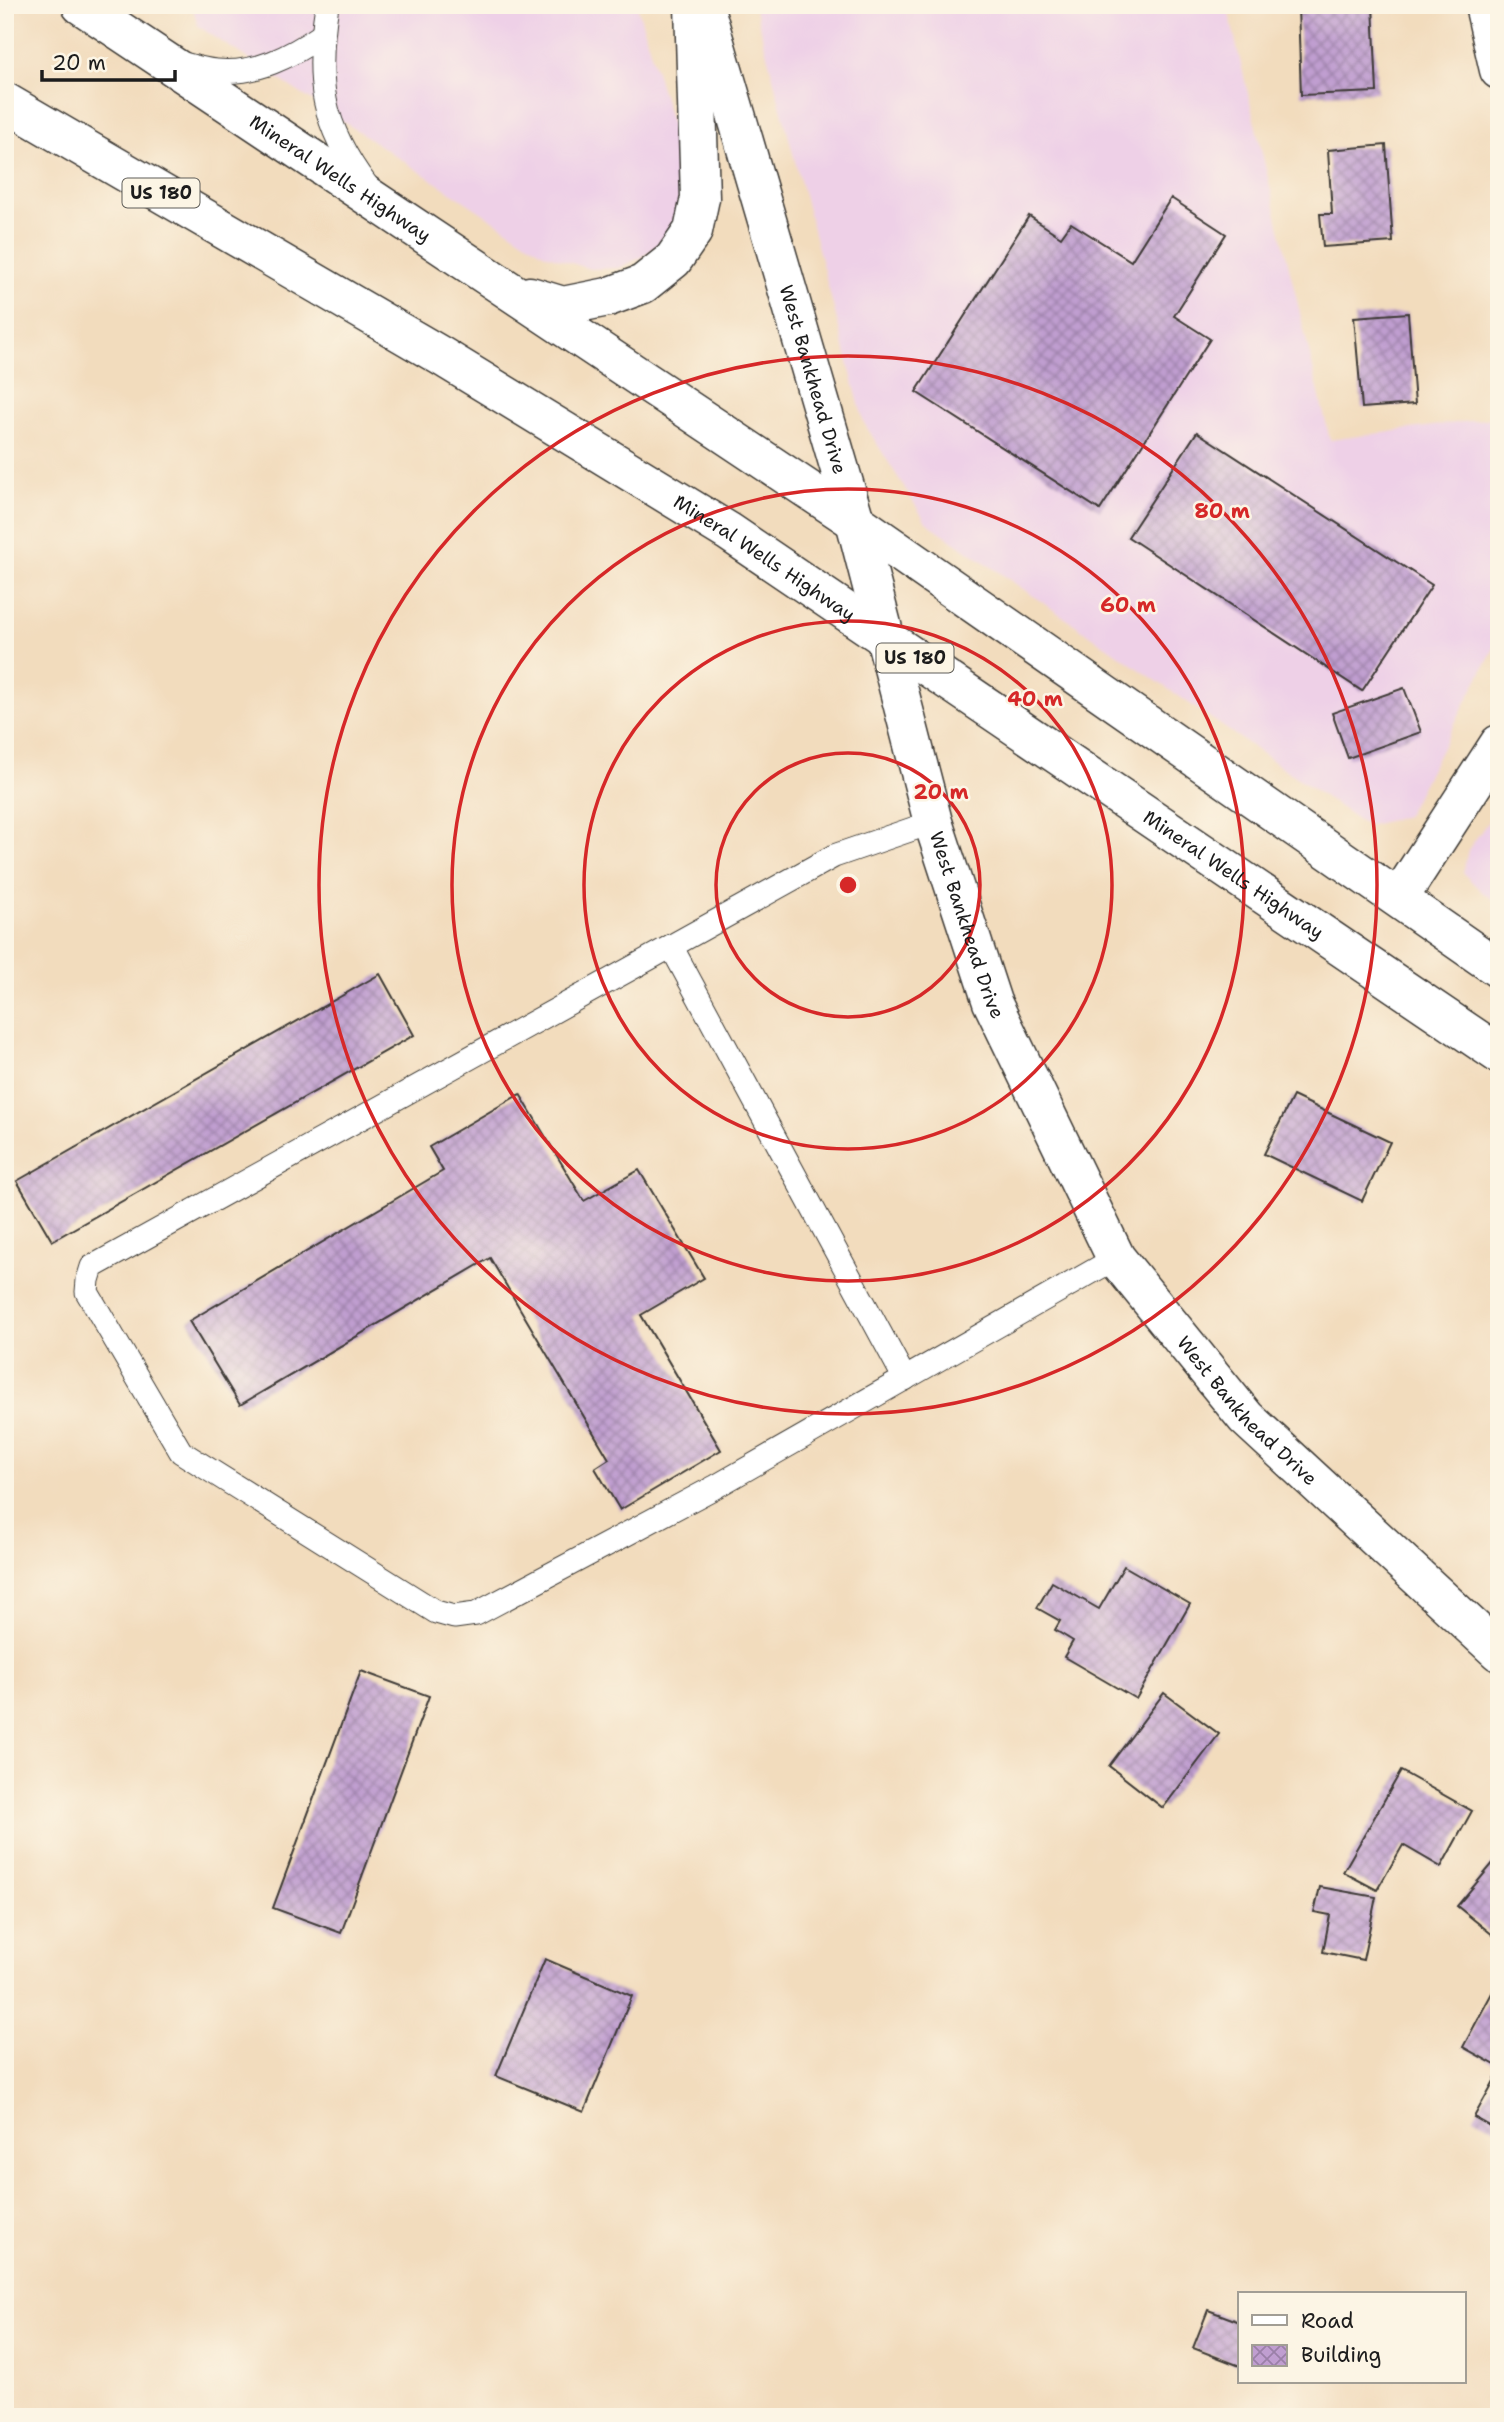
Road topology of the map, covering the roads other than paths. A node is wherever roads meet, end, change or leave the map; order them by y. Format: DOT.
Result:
graph roads {
  1 [pos="81,5"];
  2 [pos="327,5"];
  3 [pos="694,5"];
  4 [pos="704,5"];
  5 [pos="1484,5"];
  6 [pos="322,35"];
  7 [pos="163,60"];
  8 [pos="1499,70"];
  9 [pos="5,103"];
  10 [pos="378,202"];
  11 [pos="513,291"];
  12 [pos="855,521"];
  13 [pos="886,638"];
  14 [pos="1499,744"];
  15 [pos="933,822"];
  16 [pos="1399,898"];
  17 [pos="671,946"];
  18 [pos="1499,968"];
  19 [pos="1499,1054"];
  20 [pos="1116,1258"];
  21 [pos="905,1379"];
  22 [pos="1499,1653"];
  1 -- 7 [label="main road, Mineral Wells Highway"];
  2 -- 6 [label="lane"];
  3 -- 11 [label="main road"];
  4 -- 12 [label="main road, West Bankhead Drive"];
  5 -- 8 [label="main road"];
  6 -- 7 [label="lane"];
  6 -- 10 [label="lane"];
  7 -- 10 [label="main road, Mineral Wells Highway"];
  9 -- 13 [label="main road, Mineral Wells Highway / US 180"];
  10 -- 11 [label="main road, Mineral Wells Highway"];
  11 -- 12 [label="main road, Mineral Wells Highway"];
  12 -- 13 [label="main road, West Bankhead Drive"];
  12 -- 16 [label="main road, Mineral Wells Highway"];
  13 -- 15 [label="main road, West Bankhead Drive"];
  13 -- 19 [label="main road, Mineral Wells Highway / US 180"];
  14 -- 16 [label="main road"];
  15 -- 17 [label="lane"];
  15 -- 20 [label="main road, West Bankhead Drive"];
  16 -- 18 [label="main road, Mineral Wells Highway"];
  17 -- 21 [label="lane"];
  17 -- 21 [label="lane"];
  20 -- 21 [label="lane"];
  20 -- 22 [label="main road, West Bankhead Drive"];
}
